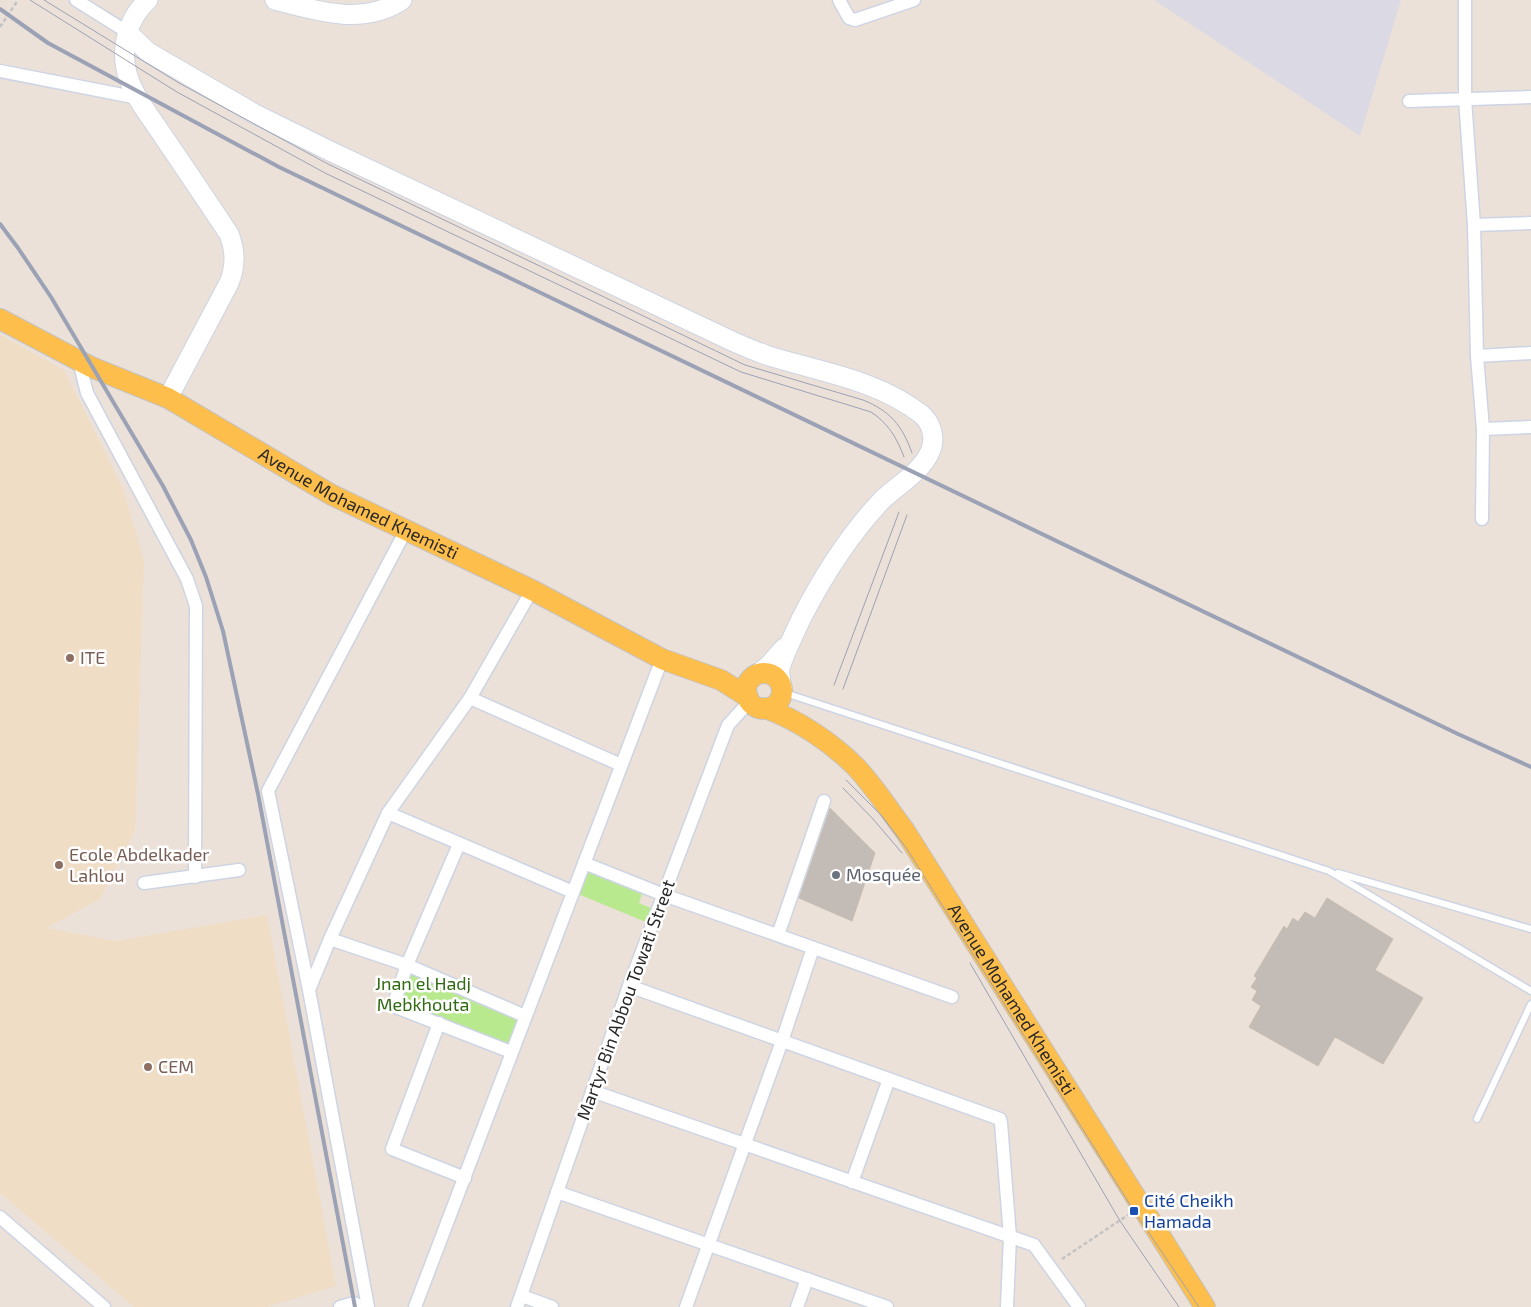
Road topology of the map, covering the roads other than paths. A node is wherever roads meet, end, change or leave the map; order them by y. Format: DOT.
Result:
graph roads {
  1 [pos="76,0"];
  2 [pos="148,0"];
  3 [pos="274,0"];
  4 [pos="402,0"];
  5 [pos="839,0"];
  6 [pos="914,0"];
  7 [pos="1465,0"];
  8 [pos="127,32"];
  9 [pos="0,71"];
  10 [pos="1531,97"];
  11 [pos="138,98"];
  12 [pos="1465,99"];
  13 [pos="1409,101"];
  14 [pos="1531,223"];
  15 [pos="1474,225"];
  16 [pos="0,319"];
  17 [pos="1531,354"];
  18 [pos="1477,356"];
  19 [pos="78,360"];
  20 [pos="168,398"];
  21 [pos="1531,427"];
  22 [pos="1483,429"];
  23 [pos="1482,520"];
  24 [pos="406,530"];
  25 [pos="532,590"];
  26 [pos="662,659"];
  27 [pos="764,692"];
  28 [pos="470,698"];
  29 [pos="621,765"];
  30 [pos="824,801"];
  31 [pos="388,814"];
  32 [pos="459,844"];
  33 [pos="584,863"];
  34 [pos="240,870"];
  35 [pos="1329,871"];
  36 [pos="195,877"];
  37 [pos="144,883"];
  38 [pos="573,892"];
  39 [pos="664,895"];
  40 [pos="1531,930"];
  41 [pos="778,935"];
  42 [pos="330,939"];
  43 [pos="813,948"];
  44 [pos="407,965"];
  45 [pos="629,986"];
  46 [pos="309,990"];
  47 [pos="1531,991"];
  48 [pos="952,997"];
  49 [pos="1531,1004"];
  50 [pos="525,1016"];
  51 [pos="439,1023"];
  52 [pos="782,1041"];
  53 [pos="511,1052"];
  54 [pos="889,1079"];
  55 [pos="592,1091"];
  56 [pos="1477,1119"];
  57 [pos="745,1144"];
  58 [pos="465,1178"];
  59 [pos="852,1182"];
  60 [pos="558,1192"];
  61 [pos="0,1217"];
  62 [pos="1010,1237"];
  63 [pos="708,1245"];
  64 [pos="807,1279"];
  65 [pos="520,1301"];
  66 [pos="104,1307"];
  67 [pos="340,1307"];
  68 [pos="362,1307"];
  69 [pos="368,1307"];
  70 [pos="415,1307"];
  71 [pos="552,1307"];
  72 [pos="686,1307"];
  73 [pos="797,1307"];
  74 [pos="887,1307"];
  75 [pos="1007,1307"];
  76 [pos="1079,1307"];
  77 [pos="1205,1307"];
  1 -- 8 [label="street"];
  2 -- 8 [label="street"];
  3 -- 4 [label="street"];
  5 -- 6 [label="street"];
  7 -- 12 [label="street"];
  8 -- 11 [label="street"];
  8 -- 27 [label="street"];
  9 -- 11 [label="street"];
  10 -- 12 [label="street"];
  11 -- 20 [label="street"];
  12 -- 13 [label="street"];
  12 -- 15 [label="street"];
  14 -- 15 [label="street"];
  15 -- 18 [label="street"];
  16 -- 19 [label="main road, Avenue Mohamed Khemisti"];
  17 -- 18 [label="street"];
  18 -- 22 [label="street"];
  19 -- 20 [label="main road, Avenue Mohamed Khemisti"];
  19 -- 36 [label="street"];
  20 -- 24 [label="main road, Avenue Mohamed Khemisti"];
  21 -- 22 [label="street"];
  22 -- 23 [label="street"];
  24 -- 25 [label="main road, Avenue Mohamed Khemisti"];
  24 -- 46 [label="street"];
  25 -- 26 [label="main road, Avenue Mohamed Khemisti"];
  25 -- 28 [label="street"];
  26 -- 27 [label="main road, Avenue Mohamed Khemisti"];
  26 -- 29 [label="street"];
  27 -- 35 [label="lane"];
  27 -- 39 [label="street, Martyr Bin Abbou Towati Street"];
  27 -- 77 [label="main road, Avenue Mohamed Khemisti"];
  28 -- 29 [label="street"];
  28 -- 31 [label="street"];
  29 -- 33 [label="street"];
  30 -- 41 [label="street"];
  31 -- 32 [label="street"];
  31 -- 42 [label="street"];
  32 -- 38 [label="street"];
  32 -- 44 [label="street"];
  33 -- 38 [label="street"];
  33 -- 39 [label="street"];
  34 -- 36 [label="street"];
  35 -- 40 [label="lane"];
  35 -- 47 [label="lane"];
  36 -- 37 [label="street"];
  38 -- 50 [label="street"];
  39 -- 41 [label="street"];
  39 -- 45 [label="street, Martyr Bin Abbou Towati Street"];
  41 -- 43 [label="street"];
  42 -- 44 [label="street"];
  42 -- 46 [label="street"];
  43 -- 48 [label="street"];
  43 -- 52 [label="street"];
  44 -- 50 [label="street"];
  44 -- 51 [label="street"];
  45 -- 52 [label="street"];
  45 -- 55 [label="street, Martyr Bin Abbou Towati Street"];
  46 -- 69 [label="street"];
  49 -- 56 [label="lane"];
  50 -- 53 [label="street"];
  51 -- 53 [label="street"];
  51 -- 58 [label="street"];
  52 -- 54 [label="street"];
  52 -- 57 [label="street"];
  53 -- 58 [label="street"];
  54 -- 59 [label="street"];
  54 -- 62 [label="street"];
  55 -- 57 [label="street"];
  55 -- 60 [label="street, Martyr Bin Abbou Towati Street"];
  57 -- 59 [label="street"];
  57 -- 63 [label="street"];
  58 -- 70 [label="street"];
  59 -- 62 [label="street"];
  60 -- 63 [label="street"];
  60 -- 65 [label="street, Martyr Bin Abbou Towati Street"];
  61 -- 66 [label="street"];
  62 -- 75 [label="street"];
  62 -- 76 [label="street"];
  63 -- 64 [label="street"];
  63 -- 72 [label="street"];
  64 -- 73 [label="street"];
  64 -- 74 [label="street"];
  65 -- 71 [label="street"];
  67 -- 68 [label="street"];
}
